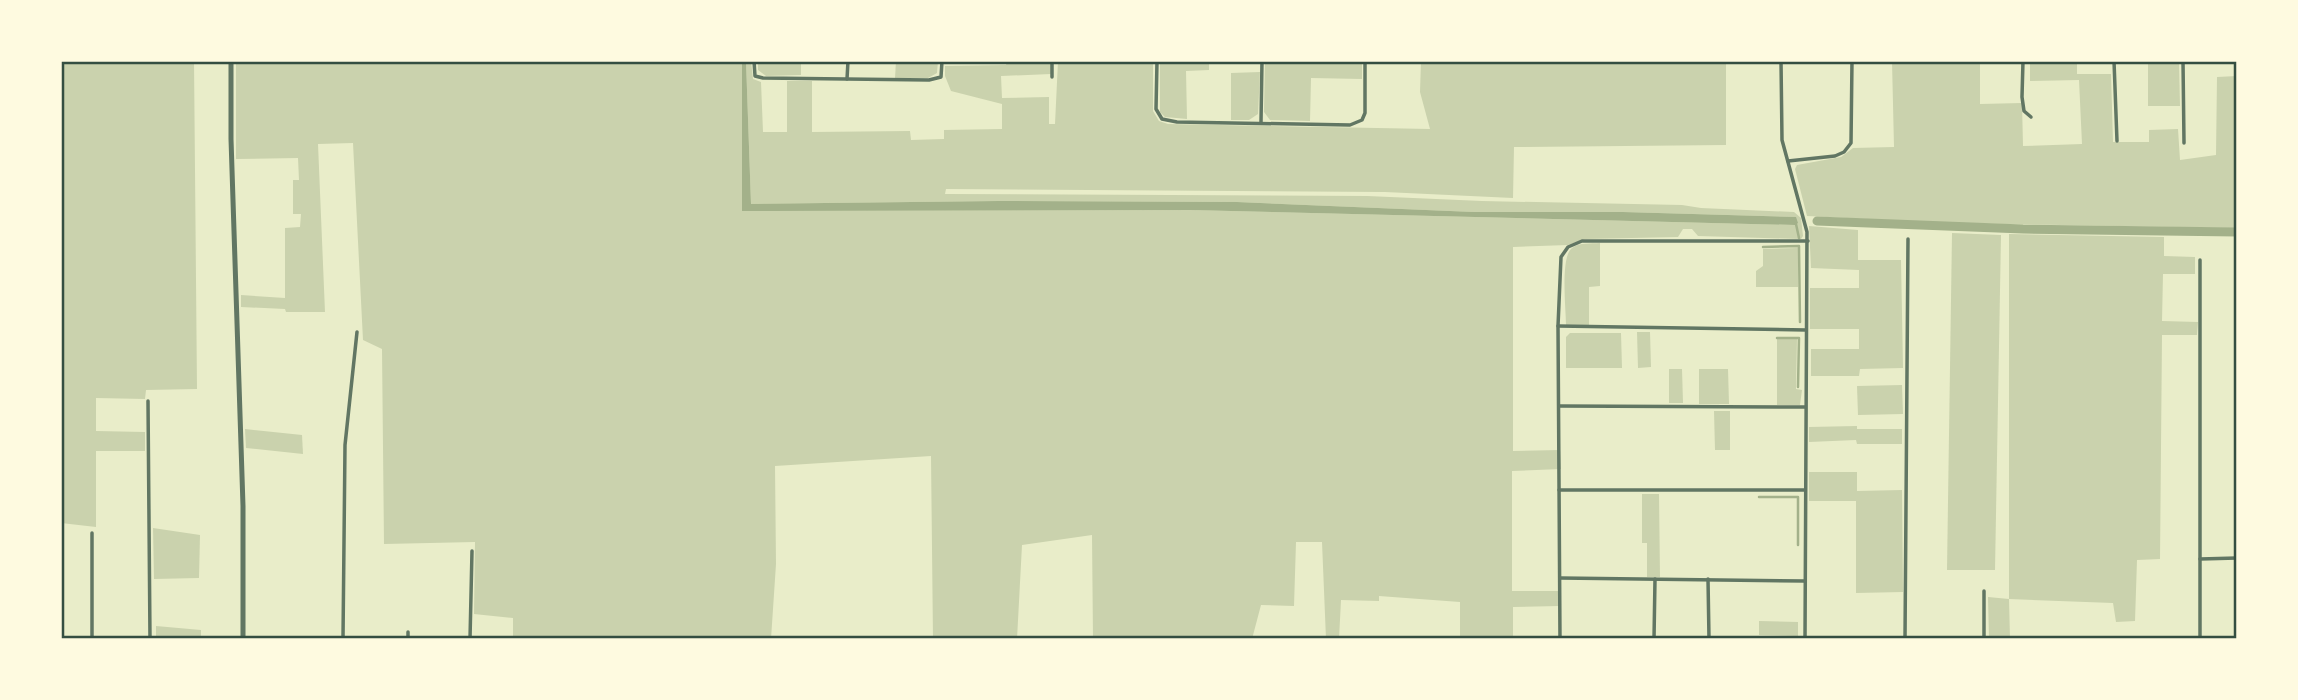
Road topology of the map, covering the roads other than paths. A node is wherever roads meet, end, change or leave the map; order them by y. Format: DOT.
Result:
graph roads {
  1 [pos="231,61"];
  2 [pos="754,61"];
  3 [pos="848,61"];
  4 [pos="942,61"];
  5 [pos="1052,61"];
  6 [pos="1157,61"];
  7 [pos="1262,61"];
  8 [pos="1366,61"];
  9 [pos="1781,61"];
  10 [pos="1852,61"];
  11 [pos="2023,61"];
  12 [pos="2114,61"];
  13 [pos="2183,61"];
  14 [pos="1052,77"];
  15 [pos="848,79"];
  16 [pos="2031,117"];
  17 [pos="1261,122"];
  18 [pos="2117,141"];
  19 [pos="2184,143"];
  20 [pos="1788,161"];
  21 [pos="1908,239"];
  22 [pos="1808,241"];
  23 [pos="2200,260"];
  24 [pos="1558,326"];
  25 [pos="1806,330"];
  26 [pos="357,332"];
  27 [pos="148,401"];
  28 [pos="1559,406"];
  29 [pos="1806,407"];
  30 [pos="1559,490"];
  31 [pos="1805,490"];
  32 [pos="92,533"];
  33 [pos="472,551"];
  34 [pos="2237,558"];
  35 [pos="2200,559"];
  36 [pos="1560,578"];
  37 [pos="1655,579"];
  38 [pos="1708,579"];
  39 [pos="1805,581"];
  40 [pos="1984,591"];
  41 [pos="408,632"];
  42 [pos="92,639"];
  43 [pos="150,639"];
  44 [pos="243,639"];
  45 [pos="343,639"];
  46 [pos="408,639"];
  47 [pos="470,639"];
  48 [pos="1560,639"];
  49 [pos="1654,639"];
  50 [pos="1709,639"];
  51 [pos="1805,639"];
  52 [pos="1905,639"];
  53 [pos="1984,639"];
  54 [pos="2200,639"];
  1 -- 44 [label="street"];
  2 -- 15 [label="street"];
  3 -- 15 [label="street"];
  4 -- 15 [label="street"];
  5 -- 14 [label="street"];
  6 -- 17 [label="street"];
  7 -- 17 [label="street"];
  8 -- 17 [label="street"];
  9 -- 20 [label="street"];
  10 -- 20 [label="street"];
  11 -- 16 [label="street"];
  12 -- 18 [label="street"];
  13 -- 19 [label="street"];
  20 -- 22 [label="street"];
  21 -- 52 [label="street"];
  22 -- 24 [label="street"];
  22 -- 25 [label="street"];
  23 -- 35 [label="street"];
  24 -- 25 [label="street"];
  24 -- 28 [label="street"];
  25 -- 29 [label="street"];
  26 -- 45 [label="street"];
  27 -- 43 [label="street"];
  28 -- 29 [label="street"];
  28 -- 30 [label="street"];
  29 -- 31 [label="street"];
  30 -- 31 [label="street"];
  30 -- 36 [label="street"];
  31 -- 39 [label="street"];
  32 -- 42 [label="street"];
  33 -- 47 [label="street"];
  34 -- 35 [label="street"];
  35 -- 54 [label="street"];
  36 -- 37 [label="street"];
  36 -- 48 [label="street"];
  37 -- 38 [label="street"];
  37 -- 49 [label="street"];
  38 -- 39 [label="street"];
  38 -- 50 [label="street"];
  39 -- 51 [label="street"];
  40 -- 53 [label="street"];
  41 -- 46 [label="street"];
}
